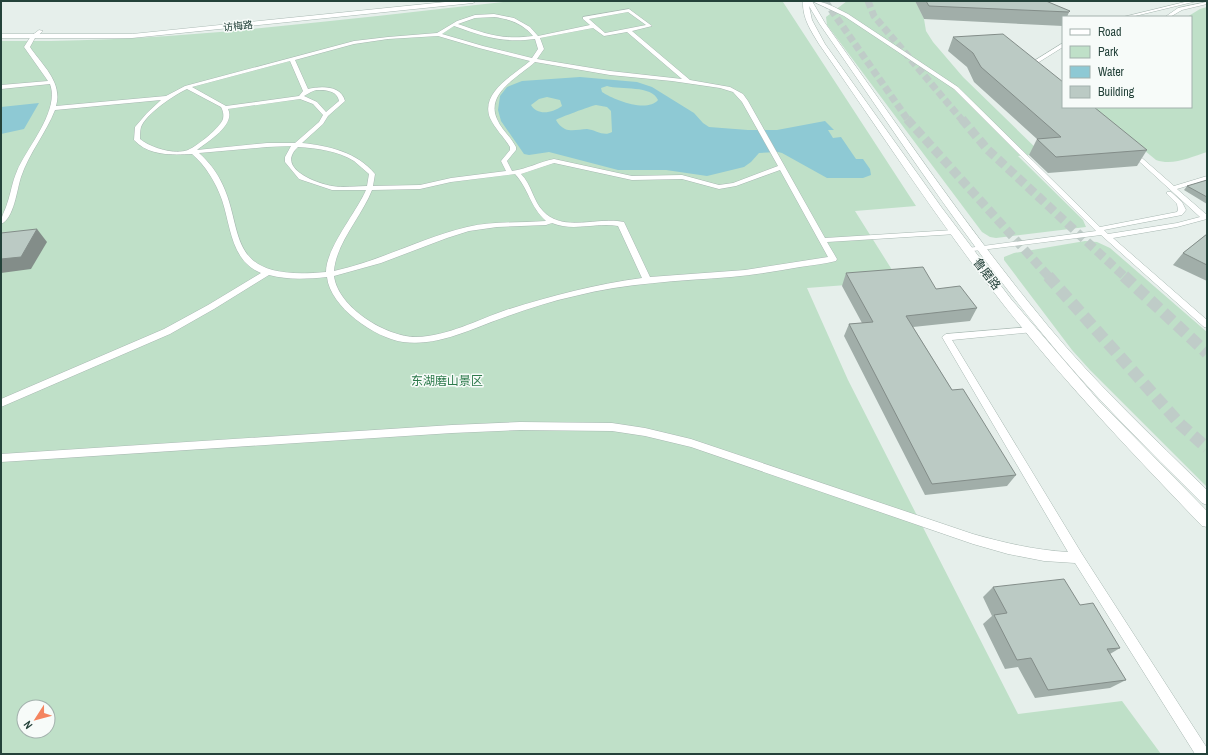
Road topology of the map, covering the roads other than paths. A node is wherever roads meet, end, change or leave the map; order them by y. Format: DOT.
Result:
graph roads {
  1 [pos="424,1"];
  2 [pos="473,1"];
  3 [pos="807,1"];
  4 [pos="814,1"];
  5 [pos="1194,1"];
  6 [pos="1207,2"];
  7 [pos="1145,12"];
  8 [pos="1129,16"];
  9 [pos="1156,16"];
  10 [pos="1169,16"];
  11 [pos="455,25"];
  12 [pos="594,26"];
  13 [pos="210,27"];
  14 [pos="628,30"];
  15 [pos="1,31"];
  16 [pos="41,31"];
  17 [pos="438,34"];
  18 [pos="1,36"];
  19 [pos="33,37"];
  20 [pos="536,37"];
  21 [pos="1062,46"];
  22 [pos="292,59"];
  23 [pos="533,61"];
  24 [pos="1034,69"];
  25 [pos="688,81"];
  26 [pos="52,82"];
  27 [pos="1,87"];
  28 [pos="187,87"];
  29 [pos="306,91"];
  30 [pos="301,97"];
  31 [pos="166,98"];
  32 [pos="53,108"];
  33 [pos="226,108"];
  34 [pos="321,109"];
  35 [pos="333,109"];
  36 [pos="326,115"];
  37 [pos="296,145"];
  38 [pos="1126,147"];
  39 [pos="192,152"];
  40 [pos="782,167"];
  41 [pos="514,173"];
  42 [pos="1207,178"];
  43 [pos="370,188"];
  44 [pos="1171,190"];
  45 [pos="1206,217"];
  46 [pos="552,221"];
  47 [pos="1,222"];
  48 [pos="953,232"];
  49 [pos="1102,233"];
  50 [pos="822,240"];
  51 [pos="982,248"];
  52 [pos="968,250"];
  53 [pos="268,272"];
  54 [pos="329,275"];
  55 [pos="647,280"];
  56 [pos="1207,325"];
  57 [pos="1030,330"];
  58 [pos="1,403"];
  59 [pos="1,458"];
  60 [pos="1207,499"];
  61 [pos="1207,522"];
  62 [pos="1078,558"];
  63 [pos="1204,754"];
  1 -- 13 [label="street, 访梅路"];
  2 -- 13 [label="street, 访梅路"];
  3 -- 48 [label="street, 鲁磨路"];
  3 -- 51 [label="street"];
  4 -- 49 [label="lane"];
  5 -- 7 [label="lane"];
  6 -- 10 [label="lane"];
  7 -- 8 [label="lane"];
  7 -- 9 [label="lane"];
  11 -- 17 [label="lane"];
  11 -- 20 [label="lane"];
  11 -- 20 [label="lane"];
  12 -- 14 [label="lane"];
  12 -- 14 [label="lane"];
  12 -- 20 [label="lane"];
  13 -- 16 [label="street, 访梅路"];
  13 -- 19 [label="street, 访梅路"];
  14 -- 25 [label="lane"];
  15 -- 16 [label="street, 访梅路"];
  16 -- 19 [label="lane"];
  17 -- 22 [label="lane"];
  17 -- 23 [label="lane"];
  18 -- 19 [label="street, 访梅路"];
  19 -- 26 [label="lane"];
  20 -- 23 [label="lane"];
  21 -- 24 [label="lane"];
  22 -- 28 [label="lane"];
  22 -- 29 [label="lane"];
  23 -- 25 [label="lane"];
  23 -- 41 [label="lane"];
  25 -- 40 [label="lane"];
  26 -- 27 [label="lane"];
  26 -- 32 [label="lane"];
  28 -- 31 [label="lane"];
  28 -- 33 [label="lane"];
  29 -- 30 [label="lane"];
  29 -- 35 [label="lane"];
  30 -- 33 [label="lane"];
  30 -- 34 [label="lane"];
  31 -- 32 [label="lane"];
  31 -- 39 [label="lane"];
  32 -- 47 [label="lane"];
  33 -- 39 [label="lane"];
  34 -- 35 [label="lane"];
  34 -- 36 [label="lane"];
  35 -- 36 [label="lane"];
  36 -- 37 [label="lane"];
  37 -- 39 [label="lane"];
  37 -- 43 [label="lane"];
  37 -- 43 [label="lane"];
  38 -- 44 [label="lane"];
  39 -- 53 [label="lane"];
  40 -- 41 [label="lane"];
  40 -- 50 [label="lane"];
  41 -- 43 [label="lane"];
  41 -- 46 [label="lane"];
  42 -- 44 [label="lane"];
  43 -- 54 [label="lane"];
  44 -- 45 [label="lane"];
  44 -- 49 [label="lane"];
  45 -- 49 [label="lane"];
  46 -- 54 [label="lane"];
  46 -- 55 [label="lane"];
  48 -- 50 [label="lane"];
  48 -- 52 [label="street, 鲁磨路"];
  49 -- 51 [label="lane"];
  49 -- 56 [label="lane"];
  50 -- 55 [label="lane"];
  51 -- 52 [label="lane"];
  51 -- 60 [label="street"];
  52 -- 57 [label="street, 鲁磨路"];
  53 -- 54 [label="lane"];
  53 -- 58 [label="lane"];
  54 -- 55 [label="lane"];
  57 -- 61 [label="street, 鲁磨路"];
  57 -- 62 [label="lane"];
  59 -- 62 [label="lane"];
  62 -- 63 [label="lane"];
}
